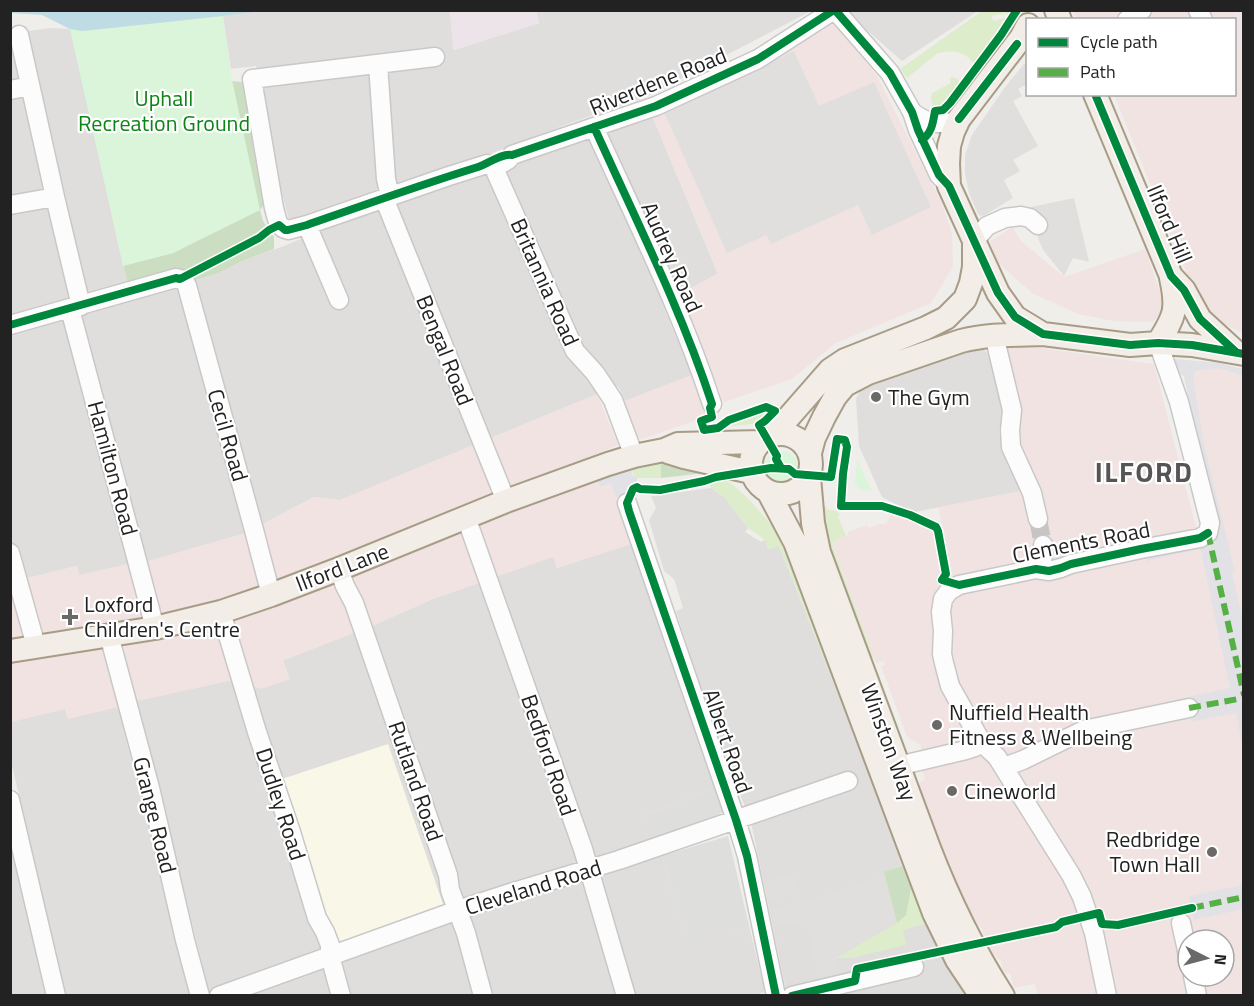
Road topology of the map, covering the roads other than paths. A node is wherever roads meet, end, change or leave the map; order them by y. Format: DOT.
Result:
graph roads {
  1 [pos="834,10"];
  2 [pos="1026,31"];
  3 [pos="19,35"];
  4 [pos="435,57"];
  5 [pos="378,64"];
  6 [pos="30,86"];
  7 [pos="10,90"];
  8 [pos="1096,96"];
  9 [pos="912,112"];
  10 [pos="963,115"];
  11 [pos="594,127"];
  12 [pos="494,168"];
  13 [pos="949,186"];
  14 [pos="55,197"];
  15 [pos="387,197"];
  16 [pos="10,205"];
  17 [pos="307,225"];
  18 [pos="1038,225"];
  19 [pos="974,241"];
  20 [pos="1171,276"];
  21 [pos="339,300"];
  22 [pos="76,307"];
  23 [pos="10,325"];
  24 [pos="1043,334"];
  25 [pos="994,335"];
  26 [pos="1158,344"];
  27 [pos="1240,353"];
  28 [pos="712,404"];
  29 [pos="767,438"];
  30 [pos="664,450"];
  31 [pos="810,453"];
  32 [pos="634,456"];
  33 [pos="751,472"];
  34 [pos="809,477"];
  35 [pos="769,493"];
  36 [pos="506,501"];
  37 [pos="627,503"];
  38 [pos="466,516"];
  39 [pos="1038,519"];
  40 [pos="1043,545"];
  41 [pos="10,553"];
  42 [pos="339,569"];
  43 [pos="1036,569"];
  44 [pos="271,595"];
  45 [pos="221,612"];
  46 [pos="155,628"];
  47 [pos="109,635"];
  48 [pos="36,646"];
  49 [pos="10,651"];
  50 [pos="1189,708"];
  51 [pos="982,743"];
  52 [pos="898,766"];
  53 [pos="1004,767"];
  54 [pos="848,780"];
  55 [pos="10,800"];
  56 [pos="736,820"];
  57 [pos="589,870"];
  58 [pos="458,910"];
  59 [pos="1181,923"];
  60 [pos="1182,928"];
  61 [pos="330,956"];
  62 [pos="914,967"];
  63 [pos="56,996"];
  64 [pos="200,996"];
  65 [pos="219,996"];
  66 [pos="341,996"];
  67 [pos="483,996"];
  68 [pos="626,996"];
  69 [pos="777,996"];
  70 [pos="792,996"];
  71 [pos="981,996"];
  72 [pos="1003,996"];
  73 [pos="1107,996"];
  1 -- 9 [label="street"];
  1 -- 11 [label="street, Riverdene Road"];
  2 -- 10 [label="main road"];
  3 -- 6 [label="street, Hamilton Road"];
  4 -- 5 [label="street"];
  5 -- 15 [label="street, Bengal Road"];
  5 -- 17 [label="street, Riverdene Road"];
  6 -- 7 [label="street"];
  6 -- 14 [label="street, Hamilton Road"];
  8 -- 20 [label="main road, Ilford Hill"];
  9 -- 10 [label="street"];
  9 -- 13 [label="street"];
  10 -- 13 [label="main road"];
  11 -- 12 [label="street, Riverdene Road"];
  11 -- 28 [label="street, Audrey Road"];
  12 -- 15 [label="street, Riverdene Road"];
  12 -- 32 [label="street, Britannia Road"];
  13 -- 19 [label="main road"];
  14 -- 16 [label="street"];
  14 -- 22 [label="street, Hamilton Road"];
  15 -- 17 [label="street, Riverdene Road"];
  15 -- 36 [label="street, Bengal Road"];
  17 -- 21 [label="street"];
  18 -- 19 [label="street"];
  19 -- 24 [label="main road"];
  19 -- 29 [label="main road"];
  20 -- 26 [label="main road"];
  20 -- 27 [label="main road, Ilford Hill"];
  22 -- 23 [label="street"];
  22 -- 44 [label="street, Cecil Road"];
  22 -- 46 [label="street, Hamilton Road"];
  24 -- 25 [label="main road"];
  24 -- 26 [label="main road"];
  25 -- 31 [label="main road"];
  25 -- 39 [label="street"];
  26 -- 27 [label="main road"];
  26 -- 43 [label="street, Clements Road"];
  29 -- 30 [label="main road, Ilford Lane"];
  29 -- 31 [label="main road"];
  29 -- 33 [label="main road"];
  30 -- 32 [label="main road, Ilford Lane"];
  30 -- 33 [label="main road, Ilford Lane"];
  31 -- 34 [label="main road"];
  32 -- 36 [label="main road, Ilford Lane"];
  33 -- 35 [label="main road"];
  34 -- 35 [label="main road"];
  34 -- 52 [label="main road, Winston Way"];
  35 -- 71 [label="main road, Winston Way"];
  36 -- 38 [label="main road, Ilford Lane"];
  37 -- 56 [label="street, Albert Road"];
  38 -- 42 [label="main road, Ilford Lane"];
  38 -- 57 [label="street, Bedford Road"];
  40 -- 43 [label="street"];
  41 -- 48 [label="street"];
  42 -- 44 [label="main road, Ilford Lane"];
  42 -- 58 [label="street, Rutland Road"];
  43 -- 51 [label="street, Clements Road"];
  44 -- 45 [label="main road, Ilford Lane"];
  45 -- 46 [label="main road, Ilford Lane"];
  45 -- 61 [label="street, Dudley Road"];
  46 -- 47 [label="main road, Ilford Lane"];
  47 -- 48 [label="main road, Ilford Lane"];
  47 -- 64 [label="street, Grange Road"];
  48 -- 49 [label="main road, Ilford Lane"];
  50 -- 53 [label="street"];
  51 -- 52 [label="street"];
  51 -- 53 [label="street, Clements Road"];
  52 -- 72 [label="main road, Winston Way"];
  53 -- 73 [label="street, Clements Road"];
  54 -- 56 [label="street, Cleveland Road"];
  55 -- 63 [label="street"];
  56 -- 57 [label="street, Cleveland Road"];
  56 -- 69 [label="street, Albert Road"];
  57 -- 58 [label="street, Cleveland Road"];
  57 -- 68 [label="street, Bedford Road"];
  58 -- 61 [label="street, Cleveland Road"];
  58 -- 67 [label="street, Rutland Road"];
  59 -- 60 [label="street"];
  61 -- 65 [label="street, Cleveland Road"];
  61 -- 66 [label="street, Dudley Road"];
  62 -- 70 [label="street"];
}
